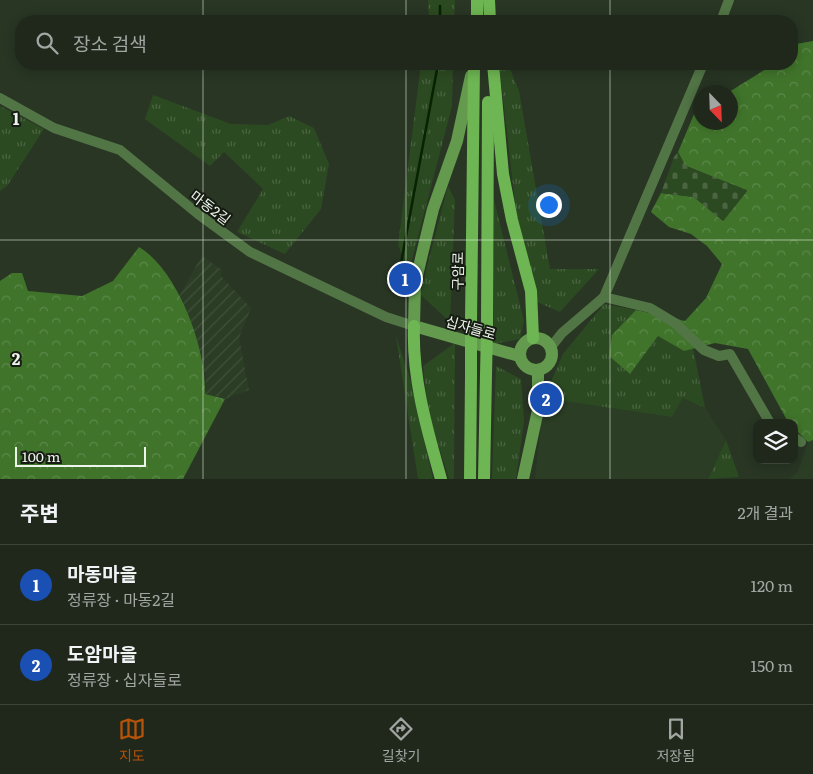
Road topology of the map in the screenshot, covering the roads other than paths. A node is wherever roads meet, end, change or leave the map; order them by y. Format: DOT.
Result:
graph roads {
  1 [pos="477,0"];
  2 [pos="488,0"];
  3 [pos="729,0"];
  4 [pos="477,15"];
  5 [pos="489,15"];
  6 [pos="723,15"];
  7 [pos="473,70"];
  8 [pos="474,70"];
  9 [pos="488,70"];
  10 [pos="494,70"];
  11 [pos="700,70"];
  12 [pos="0,98"];
  13 [pos="604,297"];
  14 [pos="414,326"];
  15 [pos="533,338"];
  16 [pos="551,347"];
  17 [pos="519,356"];
  18 [pos="538,370"];
  19 [pos="768,419"];
  20 [pos="441,479"];
  21 [pos="470,479"];
  22 [pos="484,479"];
  23 [pos="523,479"];
  1 -- 4 [label="main road"];
  2 -- 5 [label="main road"];
  3 -- 6 [label="street"];
  7 -- 14 [label="street"];
  8 -- 21 [label="main road, 구암로, bridge"];
  9 -- 22 [label="main road, bridge"];
  10 -- 15 [label="main road"];
  11 -- 13 [label="street"];
  12 -- 14 [label="street, 마동2길"];
  13 -- 16 [label="street"];
  13 -- 19 [label="street"];
  14 -- 17 [label="street, 십자들로"];
  14 -- 20 [label="main road"];
  15 -- 16 [label="street"];
  15 -- 17 [label="street"];
  16 -- 18 [label="street"];
  17 -- 18 [label="street"];
  18 -- 23 [label="street"];
}
